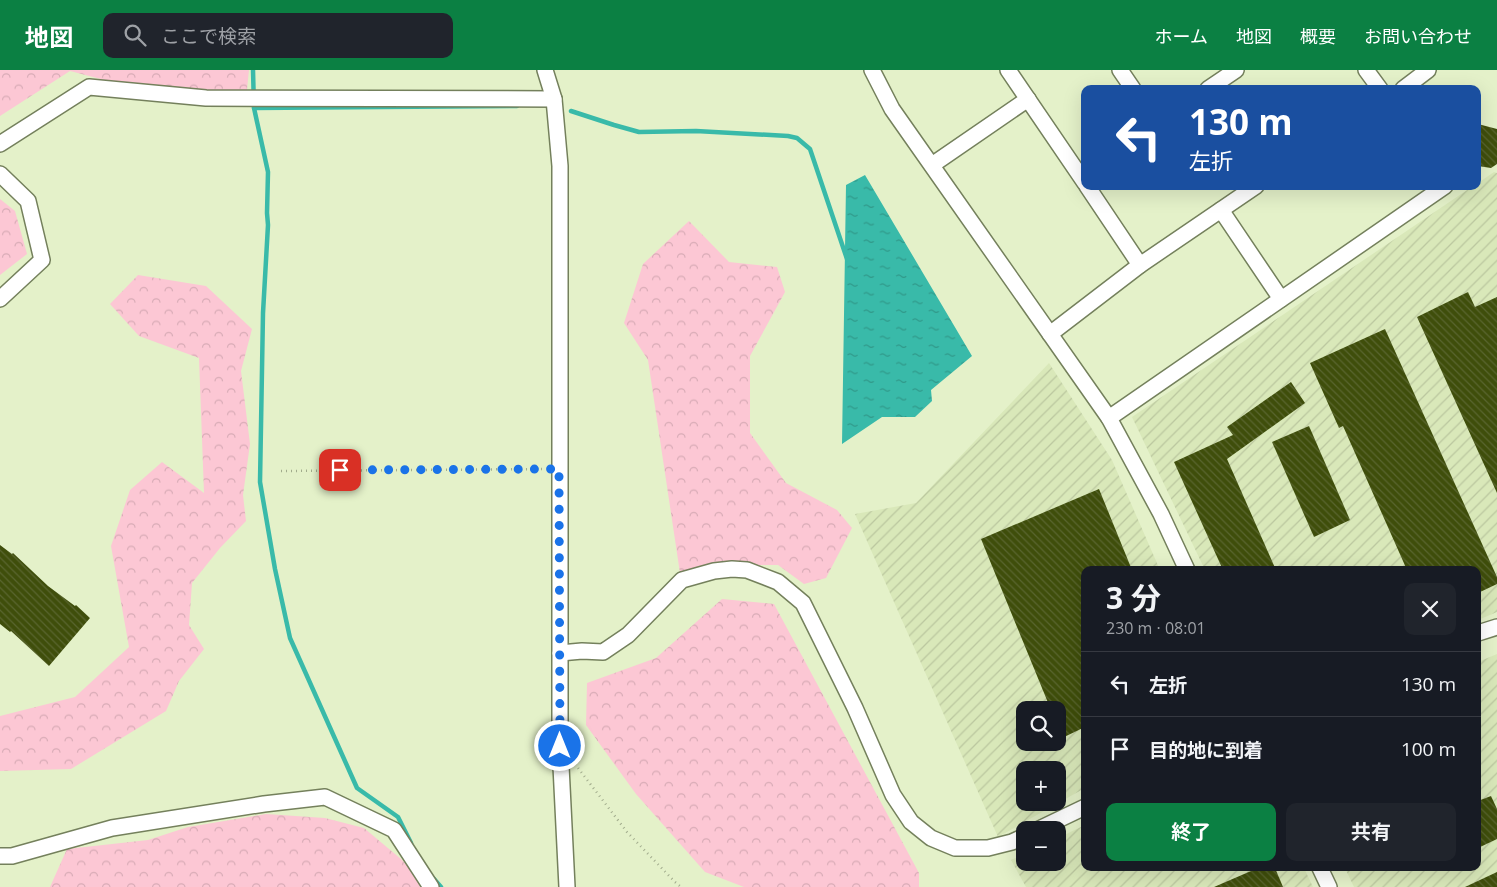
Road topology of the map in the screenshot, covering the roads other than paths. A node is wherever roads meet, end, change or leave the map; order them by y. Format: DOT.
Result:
graph roads {
  1 [pos="545,70"];
  2 [pos="872,70"];
  3 [pos="1008,70"];
  4 [pos="1120,70"];
  5 [pos="1236,70"];
  6 [pos="1366,70"];
  7 [pos="1428,70"];
  8 [pos="1130,85"];
  9 [pos="1214,85"];
  10 [pos="1377,85"];
  11 [pos="1408,85"];
  12 [pos="1028,99"];
  13 [pos="554,100"];
  14 [pos="0,144"];
  15 [pos="932,165"];
  16 [pos="0,174"];
  17 [pos="1081,176"];
  18 [pos="1091,190"];
  19 [pos="1250,190"];
  20 [pos="1439,190"];
  21 [pos="1221,210"];
  22 [pos="1140,265"];
  23 [pos="0,299"];
  24 [pos="1282,299"];
  25 [pos="1050,334"];
  26 [pos="1109,418"];
  27 [pos="1185,566"];
  28 [pos="1497,627"];
  29 [pos="1481,632"];
  30 [pos="560,653"];
  31 [pos="1081,809"];
  32 [pos="1056,821"];
  33 [pos="1016,840"];
  34 [pos="0,856"];
  35 [pos="1321,871"];
  36 [pos="431,887"];
  37 [pos="567,887"];
  38 [pos="1329,887"];
  1 -- 13 [label="street"];
  2 -- 15 [label="street"];
  3 -- 12 [label="street"];
  4 -- 8 [label="street"];
  5 -- 9 [label="street"];
  6 -- 10 [label="street"];
  7 -- 11 [label="street"];
  12 -- 15 [label="street"];
  12 -- 17 [label="street"];
  13 -- 14 [label="street"];
  13 -- 30 [label="street"];
  15 -- 25 [label="street"];
  16 -- 23 [label="street"];
  18 -- 22 [label="street"];
  19 -- 21 [label="street"];
  20 -- 24 [label="street"];
  21 -- 22 [label="street"];
  21 -- 24 [label="street"];
  22 -- 25 [label="street"];
  24 -- 26 [label="street"];
  25 -- 26 [label="street"];
  26 -- 27 [label="street"];
  28 -- 29 [label="street"];
  30 -- 33 [label="street"];
  30 -- 37 [label="street"];
  31 -- 32 [label="street"];
  34 -- 36 [label="street"];
  35 -- 38 [label="street"];
}
